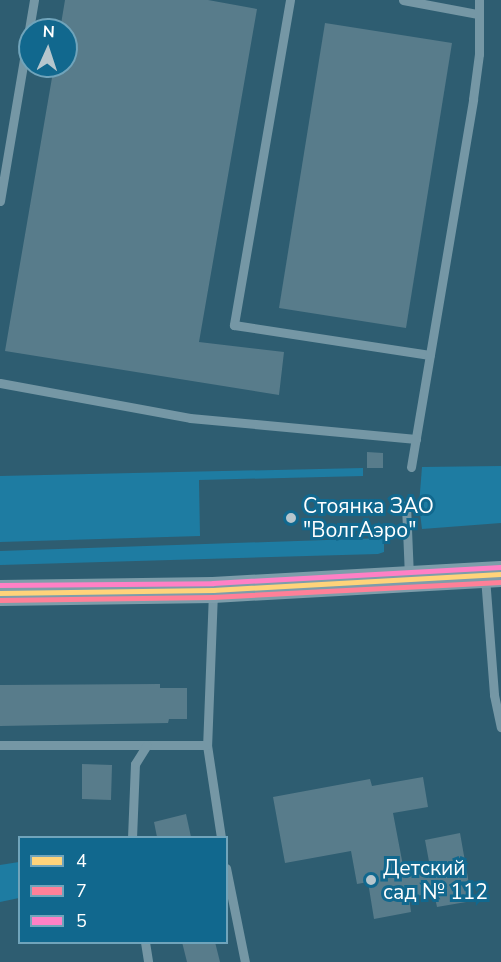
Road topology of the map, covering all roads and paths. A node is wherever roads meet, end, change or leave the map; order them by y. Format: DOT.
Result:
graph roads {
  1 [pos="34,0"];
  2 [pos="290,0"];
  3 [pos="403,0"];
  4 [pos="478,0"];
  5 [pos="477,14"];
  6 [pos="0,201"];
  7 [pos="430,355"];
  8 [pos="0,383"];
  9 [pos="416,439"];
  10 [pos="411,467"];
  11 [pos="406,505"];
  12 [pos="493,574"];
  13 [pos="409,578"];
  14 [pos="213,590"];
  15 [pos="0,593"];
  16 [pos="501,727"];
  17 [pos="0,745"];
  18 [pos="147,745"];
  19 [pos="207,745"];
  20 [pos="132,836"];
  21 [pos="221,836"];
  22 [pos="228,878"];
  23 [pos="145,944"];
  24 [pos="148,962"];
  25 [pos="245,962"];
  1 -- 6 [label="lane"];
  2 -- 7 [label="lane"];
  3 -- 5 [label="lane"];
  4 -- 5 [label="lane"];
  5 -- 7 [label="lane"];
  7 -- 9 [label="lane"];
  8 -- 9 [label="lane"];
  9 -- 10 [label="lane"];
  11 -- 13 [label="lane"];
  12 -- 13 [label="main road"];
  12 -- 16 [label="lane"];
  13 -- 14 [label="main road"];
  14 -- 15 [label="main road"];
  14 -- 19 [label="lane"];
  17 -- 18 [label="lane"];
  18 -- 19 [label="lane"];
  18 -- 20 [label="lane"];
  19 -- 21 [label="lane"];
  22 -- 25 [label="lane"];
  23 -- 24 [label="lane"];
}
